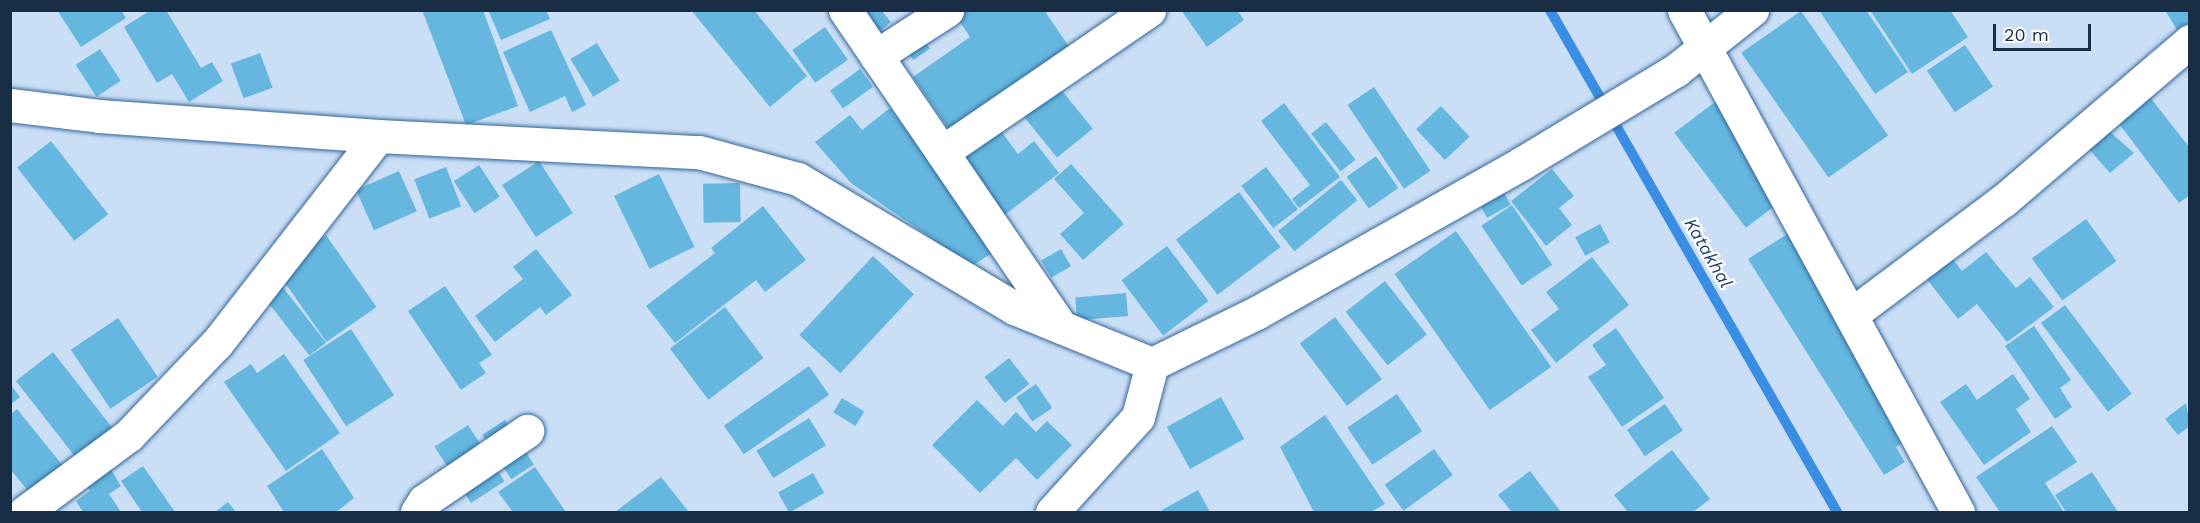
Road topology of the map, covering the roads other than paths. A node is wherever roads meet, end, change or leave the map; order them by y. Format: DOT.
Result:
graph roads {
  1 [pos="845,10"];
  2 [pos="946,10"];
  3 [pos="1149,10"];
  4 [pos="1684,10"];
  5 [pos="1752,10"];
  6 [pos="2190,41"];
  7 [pos="1704,46"];
  8 [pos="876,56"];
  9 [pos="10,105"];
  10 [pos="378,136"];
  11 [pos="942,152"];
  12 [pos="1851,314"];
  13 [pos="1061,327"];
  14 [pos="1152,364"];
  15 [pos="527,431"];
  16 [pos="25,513"];
  17 [pos="417,513"];
  18 [pos="1052,513"];
  19 [pos="1958,513"];
  1 -- 8 [label="street"];
  2 -- 8 [label="street"];
  3 -- 11 [label="street"];
  4 -- 7 [label="street"];
  5 -- 7 [label="street"];
  6 -- 12 [label="street"];
  7 -- 12 [label="street"];
  7 -- 14 [label="street"];
  8 -- 11 [label="street"];
  9 -- 10 [label="street"];
  10 -- 13 [label="street"];
  10 -- 16 [label="street"];
  11 -- 13 [label="street"];
  12 -- 19 [label="street"];
  13 -- 14 [label="street"];
  14 -- 18 [label="street"];
  15 -- 17 [label="street"];
}
